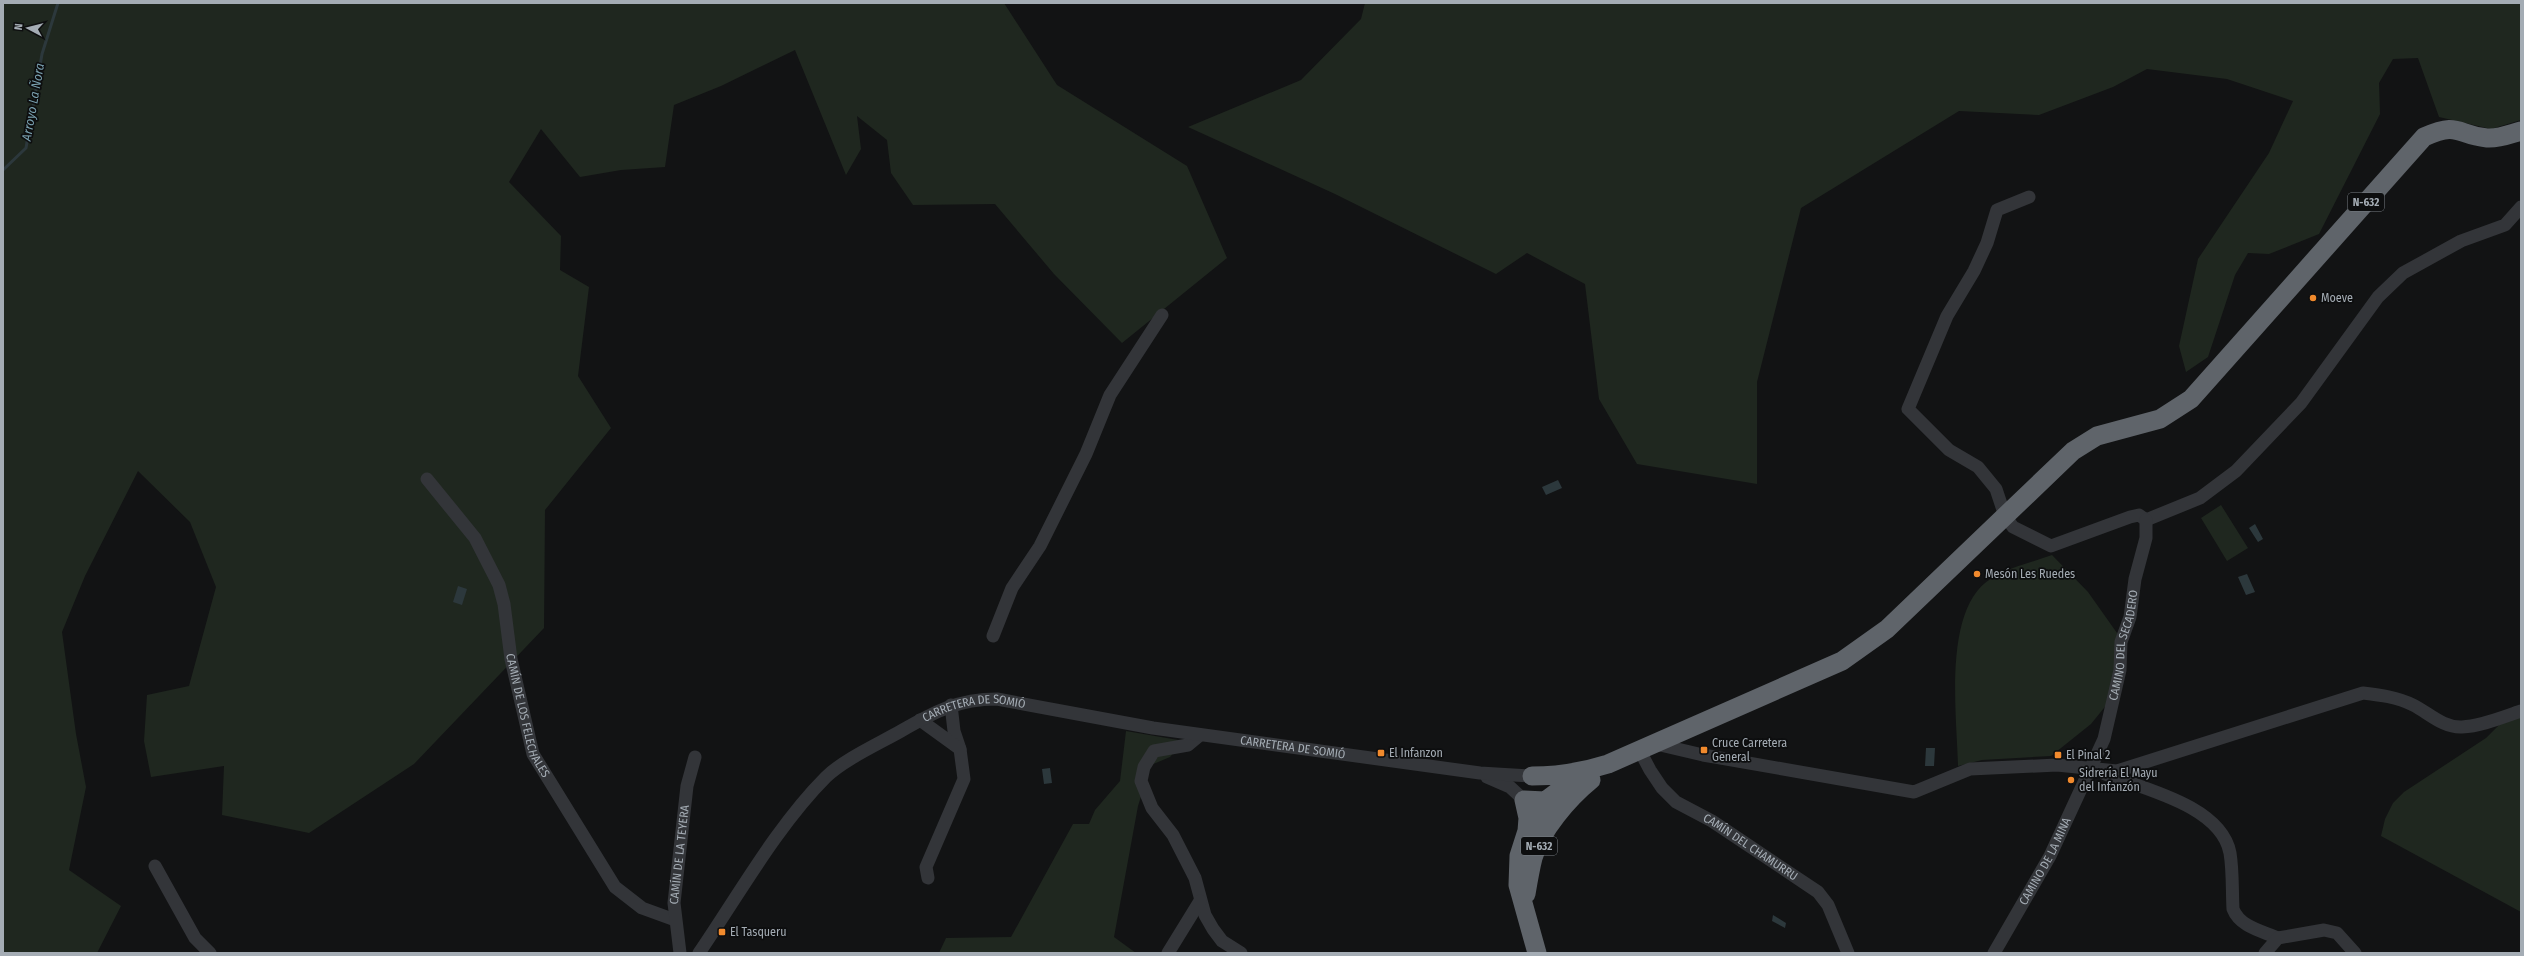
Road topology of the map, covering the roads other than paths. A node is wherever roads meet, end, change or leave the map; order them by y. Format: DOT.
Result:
graph roads {
  1 [pos="2521,131"];
  2 [pos="2029,197"];
  3 [pos="2521,207"];
  4 [pos="1162,316"];
  5 [pos="427,479"];
  6 [pos="2005,516"];
  7 [pos="2146,520"];
  8 [pos="993,636"];
  9 [pos="951,705"];
  10 [pos="2521,711"];
  11 [pos="920,720"];
  12 [pos="1200,735"];
  13 [pos="1648,747"];
  14 [pos="960,749"];
  15 [pos="695,757"];
  16 [pos="1608,764"];
  17 [pos="2091,768"];
  18 [pos="1583,772"];
  19 [pos="1480,774"];
  20 [pos="1532,776"];
  21 [pos="1573,795"];
  22 [pos="1524,800"];
  23 [pos="1545,801"];
  24 [pos="1527,831"];
  25 [pos="1533,856"];
  26 [pos="155,866"];
  27 [pos="928,878"];
  28 [pos="1200,901"];
  29 [pos="1524,905"];
  30 [pos="675,920"];
  31 [pos="2278,938"];
  32 [pos="210,953"];
  33 [pos="680,953"];
  34 [pos="699,953"];
  35 [pos="1168,953"];
  36 [pos="1241,953"];
  37 [pos="1537,953"];
  38 [pos="1848,953"];
  39 [pos="1994,953"];
  40 [pos="2265,953"];
  41 [pos="2355,953"];
  1 -- 6 [label="highway, N-632"];
  2 -- 6 [label="street"];
  3 -- 7 [label="street"];
  4 -- 8 [label="street"];
  5 -- 30 [label="street, CAMÍN DE LOS FELECHALES"];
  6 -- 7 [label="street"];
  6 -- 13 [label="highway, N-632"];
  7 -- 17 [label="street, CAMINO DEL SECADERO"];
  9 -- 11 [label="street, CARRETERA DE SOMIÓ"];
  9 -- 12 [label="street, CARRETERA DE SOMIÓ"];
  9 -- 14 [label="street"];
  10 -- 17 [label="street"];
  11 -- 14 [label="street"];
  11 -- 34 [label="street, CARRETERA DE SOMIÓ"];
  12 -- 19 [label="street, CARRETERA DE SOMIÓ"];
  12 -- 28 [label="street"];
  13 -- 16 [label="highway, N-632"];
  13 -- 17 [label="street"];
  13 -- 38 [label="street, CAMÍN DEL CHAMURRU"];
  14 -- 27 [label="street"];
  15 -- 30 [label="street, CAMÍN DE LA TEYERA"];
  16 -- 18 [label="highway, N-632"];
  16 -- 21 [label="highway, N-632"];
  17 -- 31 [label="street"];
  17 -- 39 [label="street, CAMINO DE LA MINA"];
  18 -- 20 [label="highway"];
  18 -- 23 [label="highway, N-632"];
  19 -- 20 [label="street"];
  19 -- 22 [label="street"];
  20 -- 23 [label="highway"];
  21 -- 23 [label="highway"];
  21 -- 25 [label="highway, N-632"];
  22 -- 23 [label="highway"];
  22 -- 24 [label="highway"];
  23 -- 24 [label="highway, N-632"];
  23 -- 25 [label="highway"];
  24 -- 29 [label="highway, N-632"];
  25 -- 29 [label="highway, N-632"];
  26 -- 32 [label="street"];
  28 -- 35 [label="street"];
  28 -- 36 [label="street"];
  29 -- 37 [label="highway, N-632"];
  30 -- 33 [label="street, CAMÍN DE LA TEYERA"];
  31 -- 40 [label="street"];
  31 -- 41 [label="street"];
}
